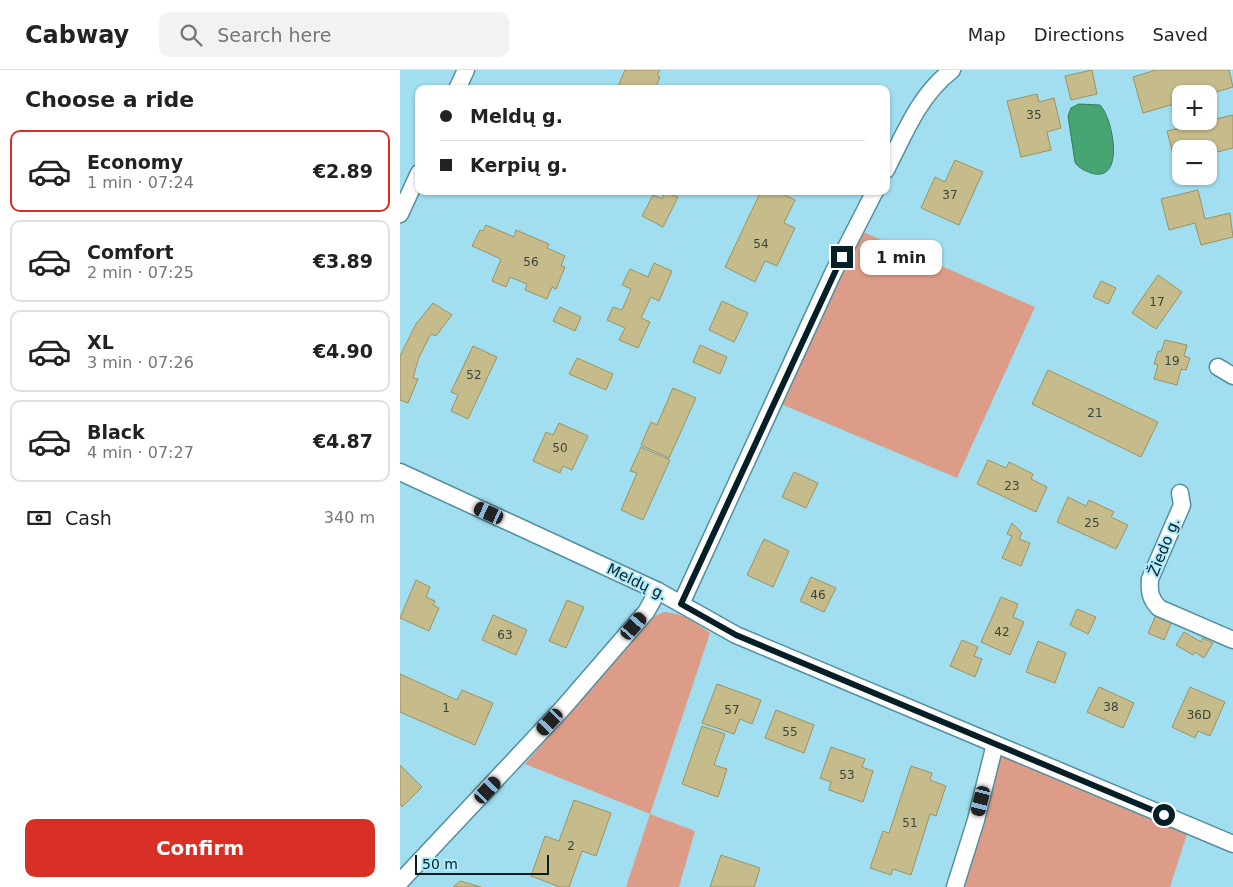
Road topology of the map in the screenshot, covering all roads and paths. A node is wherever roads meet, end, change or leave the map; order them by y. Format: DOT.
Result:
graph roads {
  1 [pos="466,70"];
  2 [pos="952,70"];
  3 [pos="459,85"];
  4 [pos="890,162"];
  5 [pos="415,182"];
  6 [pos="873,195"];
  7 [pos="400,214"];
  8 [pos="1218,367"];
  9 [pos="1233,376"];
  10 [pos="400,472"];
  11 [pos="1180,492"];
  12 [pos="658,591"];
  13 [pos="681,604"];
  14 [pos="1233,640"];
  15 [pos="995,744"];
  16 [pos="1233,844"];
  17 [pos="400,882"];
  18 [pos="955,887"];
  1 -- 3 [label="street"];
  2 -- 4 [label="street"];
  5 -- 7 [label="street"];
  6 -- 13 [label="street"];
  8 -- 9 [label="street"];
  10 -- 12 [label="street, Meldų g."];
  11 -- 14 [label="street, Žiedo g."];
  12 -- 13 [label="street, Meldų g."];
  12 -- 17 [label="street"];
  13 -- 15 [label="street, Meldų g."];
  15 -- 16 [label="street, Meldų g."];
  15 -- 18 [label="street"];
}
